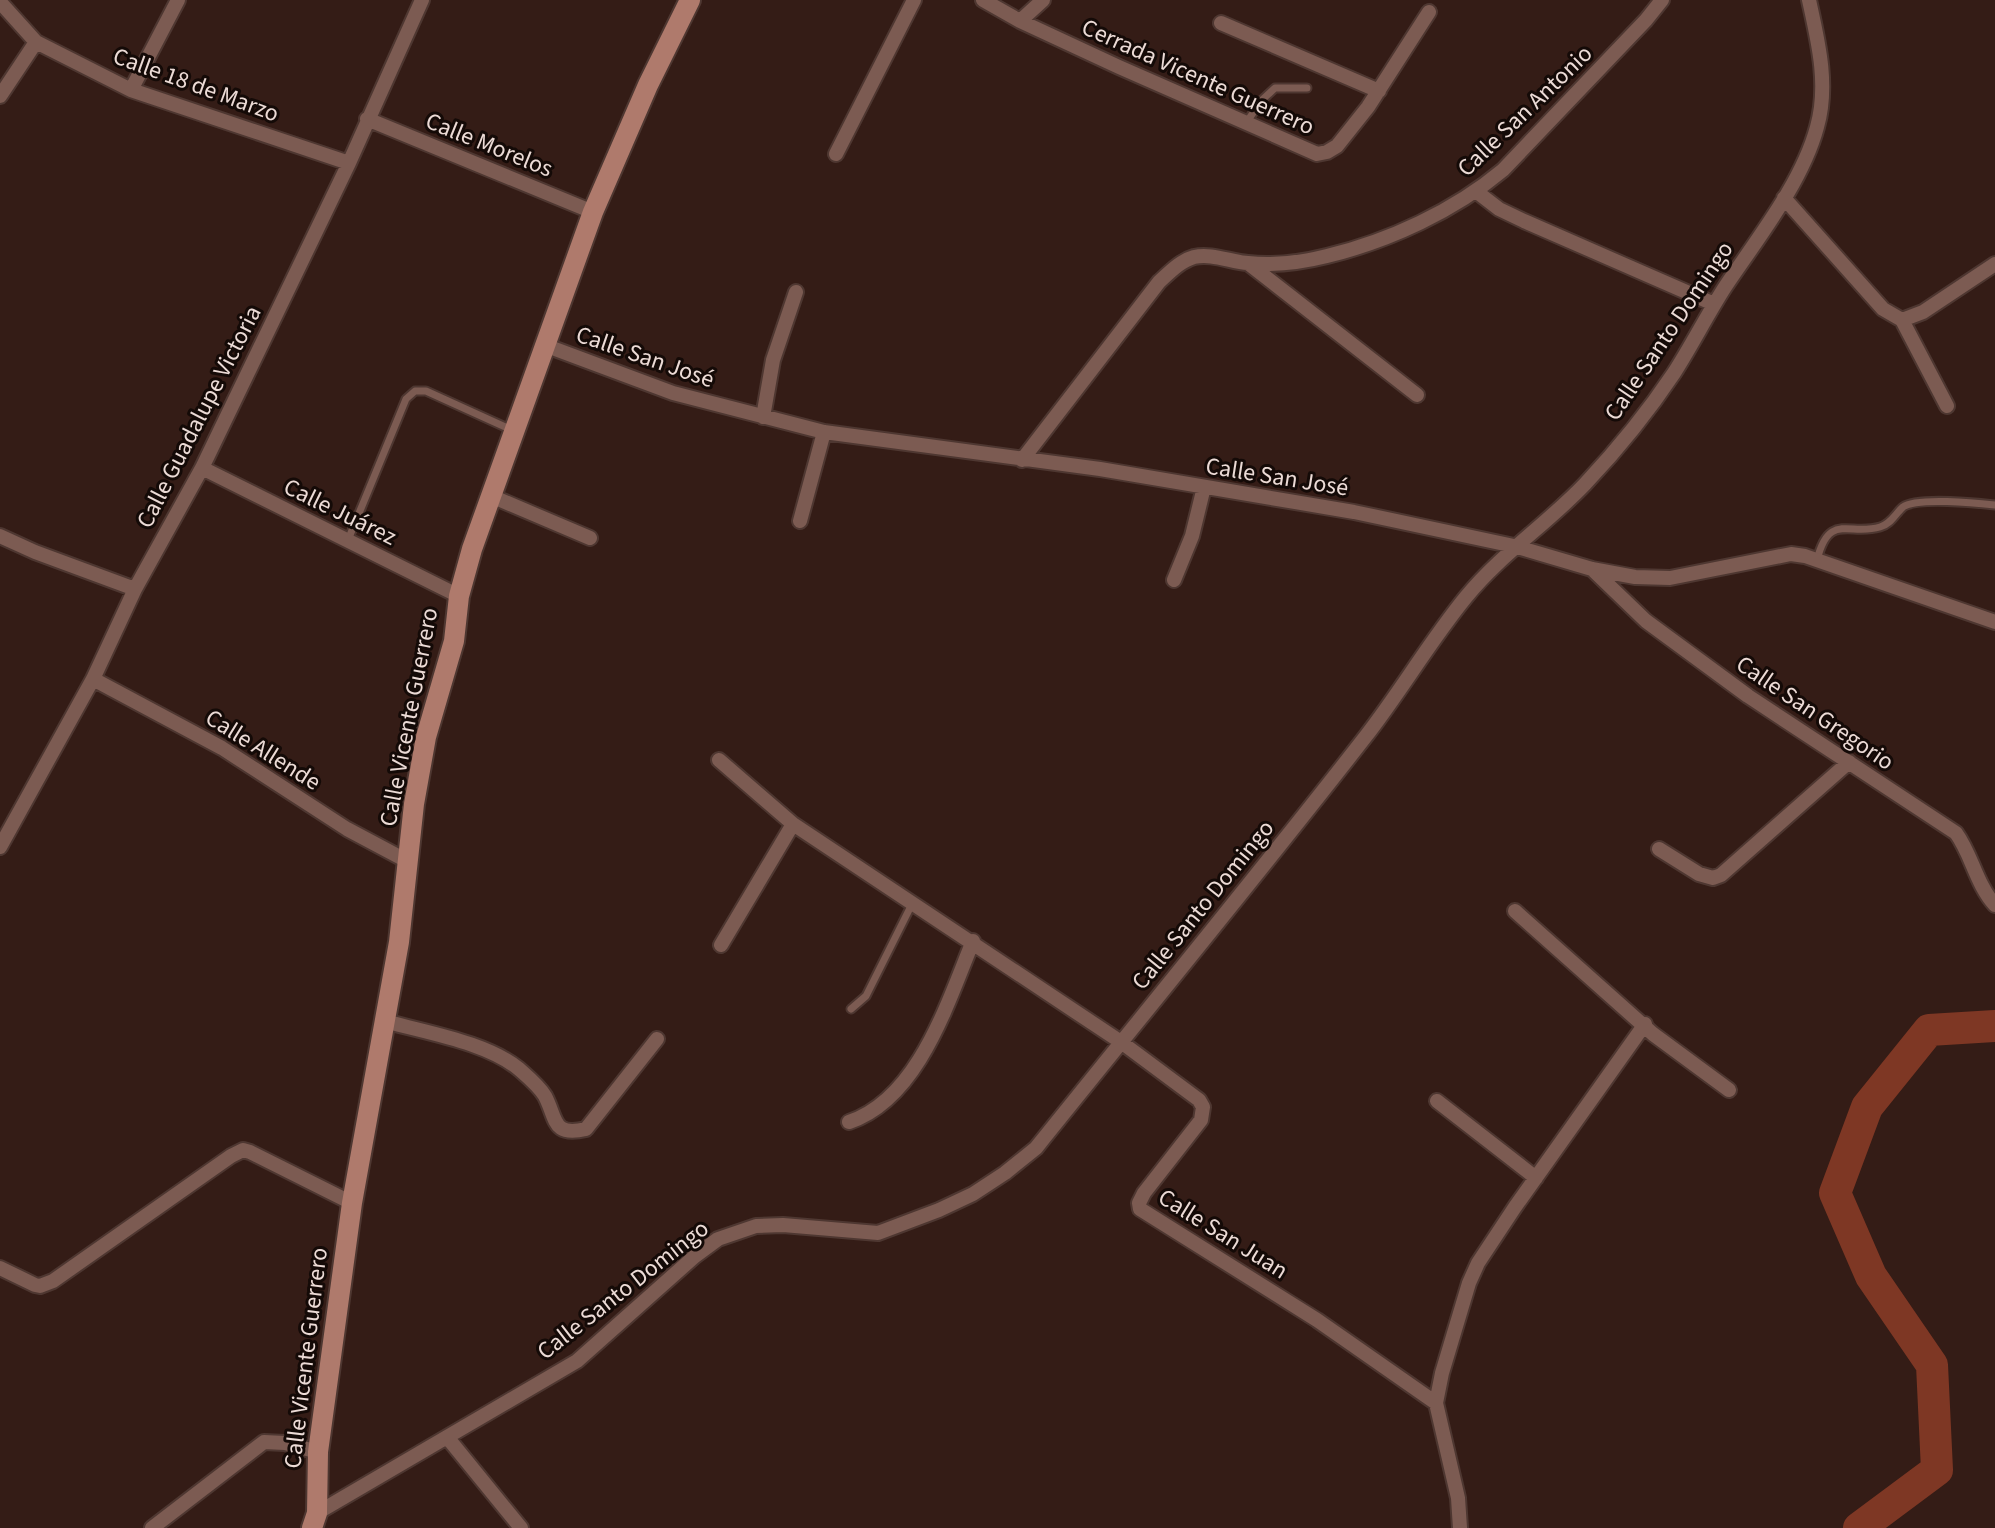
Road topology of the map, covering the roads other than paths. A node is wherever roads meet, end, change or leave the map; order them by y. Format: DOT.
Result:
graph roads {
  1 [pos="161,0"];
  2 [pos="422,0"];
  3 [pos="690,0"];
  4 [pos="914,0"];
  5 [pos="983,0"];
  6 [pos="1043,0"];
  7 [pos="1662,0"];
  8 [pos="1809,0"];
  9 [pos="0,2"];
  10 [pos="176,5"];
  11 [pos="1429,12"];
  12 [pos="1020,21"];
  13 [pos="1221,23"];
  14 [pos="36,42"];
  15 [pos="1307,88"];
  16 [pos="131,90"];
  17 [pos="1379,91"];
  18 [pos="0,96"];
  19 [pos="367,119"];
  20 [pos="1246,123"];
  21 [pos="836,154"];
  22 [pos="349,163"];
  23 [pos="1477,192"];
  24 [pos="1784,198"];
  25 [pos="593,212"];
  26 [pos="1249,264"];
  27 [pos="1995,264"];
  28 [pos="796,292"];
  29 [pos="1714,304"];
  30 [pos="1902,320"];
  31 [pos="547,346"];
  32 [pos="1417,395"];
  33 [pos="1947,406"];
  34 [pos="763,417"];
  35 [pos="514,431"];
  36 [pos="824,432"];
  37 [pos="1022,460"];
  38 [pos="202,468"];
  39 [pos="1204,487"];
  40 [pos="491,496"];
  41 [pos="1995,505"];
  42 [pos="800,521"];
  43 [pos="0,536"];
  44 [pos="590,538"];
  45 [pos="348,540"];
  46 [pos="1514,546"];
  47 [pos="1817,560"];
  48 [pos="1592,569"];
  49 [pos="1174,580"];
  50 [pos="135,589"];
  51 [pos="459,596"];
  52 [pos="1995,622"];
  53 [pos="93,679"];
  54 [pos="719,760"];
  55 [pos="1849,762"];
  56 [pos="793,824"];
  57 [pos="0,847"];
  58 [pos="1659,849"];
  59 [pos="409,862"];
  60 [pos="912,904"];
  61 [pos="1995,905"];
  62 [pos="1515,911"];
  63 [pos="973,941"];
  64 [pos="721,945"];
  65 [pos="851,1009"];
  66 [pos="385,1021"];
  67 [pos="1645,1024"];
  68 [pos="657,1039"];
  69 [pos="1121,1042"];
  70 [pos="1729,1090"];
  71 [pos="1437,1101"];
  72 [pos="849,1122"];
  73 [pos="1536,1178"];
  74 [pos="352,1203"];
  75 [pos="0,1268"];
  76 [pos="1436,1403"];
  77 [pos="447,1437"];
  78 [pos="318,1452"];
  79 [pos="314,1520"];
  80 [pos="518,1524"];
  81 [pos="152,1528"];
  82 [pos="1460,1528"];
  1 -- 10 [label="street"];
  2 -- 19 [label="street, Calle Guadalupe Victoria"];
  3 -- 25 [label="street, Calle Vicente Guerrero"];
  4 -- 21 [label="street"];
  5 -- 12 [label="street, Cerrada Vicente Guerrero"];
  6 -- 12 [label="street"];
  7 -- 23 [label="street, Calle San Antonio"];
  8 -- 24 [label="street, Calle Santo Domingo"];
  9 -- 14 [label="street, Calle 18 de Marzo"];
  10 -- 16 [label="street"];
  11 -- 17 [label="street, Cerrada Vicente Guerrero"];
  12 -- 20 [label="street, Cerrada Vicente Guerrero"];
  13 -- 17 [label="street"];
  14 -- 16 [label="street, Calle 18 de Marzo"];
  14 -- 18 [label="street"];
  15 -- 20 [label="lane"];
  16 -- 22 [label="street, Calle 18 de Marzo"];
  17 -- 20 [label="street, Cerrada Vicente Guerrero"];
  19 -- 22 [label="street, Calle Guadalupe Victoria"];
  19 -- 25 [label="street, Calle Morelos"];
  22 -- 38 [label="street, Calle Guadalupe Victoria"];
  23 -- 26 [label="street, Calle San Antonio"];
  23 -- 29 [label="street"];
  24 -- 29 [label="street, Calle Santo Domingo"];
  24 -- 30 [label="street"];
  25 -- 31 [label="street, Calle Vicente Guerrero"];
  26 -- 32 [label="street"];
  26 -- 37 [label="street, Calle San Antonio"];
  27 -- 30 [label="street"];
  28 -- 34 [label="street"];
  29 -- 46 [label="street, Calle Santo Domingo"];
  30 -- 33 [label="street"];
  31 -- 34 [label="street, Calle San José"];
  31 -- 35 [label="street, Calle Vicente Guerrero"];
  34 -- 36 [label="street, Calle San José"];
  35 -- 40 [label="street, Calle Vicente Guerrero"];
  35 -- 45 [label="lane"];
  36 -- 37 [label="street, Calle San José"];
  36 -- 42 [label="street"];
  37 -- 39 [label="street, Calle San José"];
  38 -- 45 [label="street, Calle Juárez"];
  38 -- 50 [label="street, Calle Guadalupe Victoria"];
  39 -- 46 [label="street, Calle San José"];
  39 -- 49 [label="street"];
  40 -- 44 [label="street"];
  40 -- 51 [label="street, Calle Vicente Guerrero"];
  41 -- 47 [label="lane"];
  43 -- 50 [label="street"];
  45 -- 51 [label="street, Calle Juárez"];
  46 -- 48 [label="street, Calle San José"];
  46 -- 69 [label="street, Calle Santo Domingo"];
  47 -- 48 [label="street, Calle San José"];
  47 -- 52 [label="street, Calle San José"];
  48 -- 55 [label="street, Calle San Gregorio"];
  50 -- 53 [label="street, Calle Guadalupe Victoria"];
  51 -- 59 [label="street, Calle Vicente Guerrero"];
  53 -- 57 [label="street, Calle Guadalupe Victoria"];
  53 -- 59 [label="street, Calle Allende"];
  54 -- 56 [label="street, Calle San Juan"];
  55 -- 58 [label="street"];
  55 -- 61 [label="street, Calle San Gregorio"];
  56 -- 60 [label="street, Calle San Juan"];
  56 -- 64 [label="street"];
  59 -- 66 [label="street, Calle Vicente Guerrero"];
  60 -- 63 [label="street, Calle San Juan"];
  60 -- 65 [label="lane"];
  62 -- 67 [label="street"];
  63 -- 69 [label="street, Calle San Juan"];
  63 -- 72 [label="street"];
  66 -- 68 [label="street"];
  66 -- 74 [label="street, Calle Vicente Guerrero"];
  67 -- 70 [label="street"];
  67 -- 73 [label="street"];
  69 -- 76 [label="street, Calle San Juan"];
  69 -- 77 [label="street, Calle Santo Domingo"];
  71 -- 73 [label="street"];
  73 -- 76 [label="street"];
  74 -- 75 [label="street"];
  74 -- 78 [label="street, Calle Vicente Guerrero"];
  76 -- 82 [label="street"];
  77 -- 79 [label="street, Calle Santo Domingo"];
  77 -- 80 [label="street"];
  78 -- 79 [label="street, Calle Vicente Guerrero"];
  78 -- 81 [label="street"];
}
